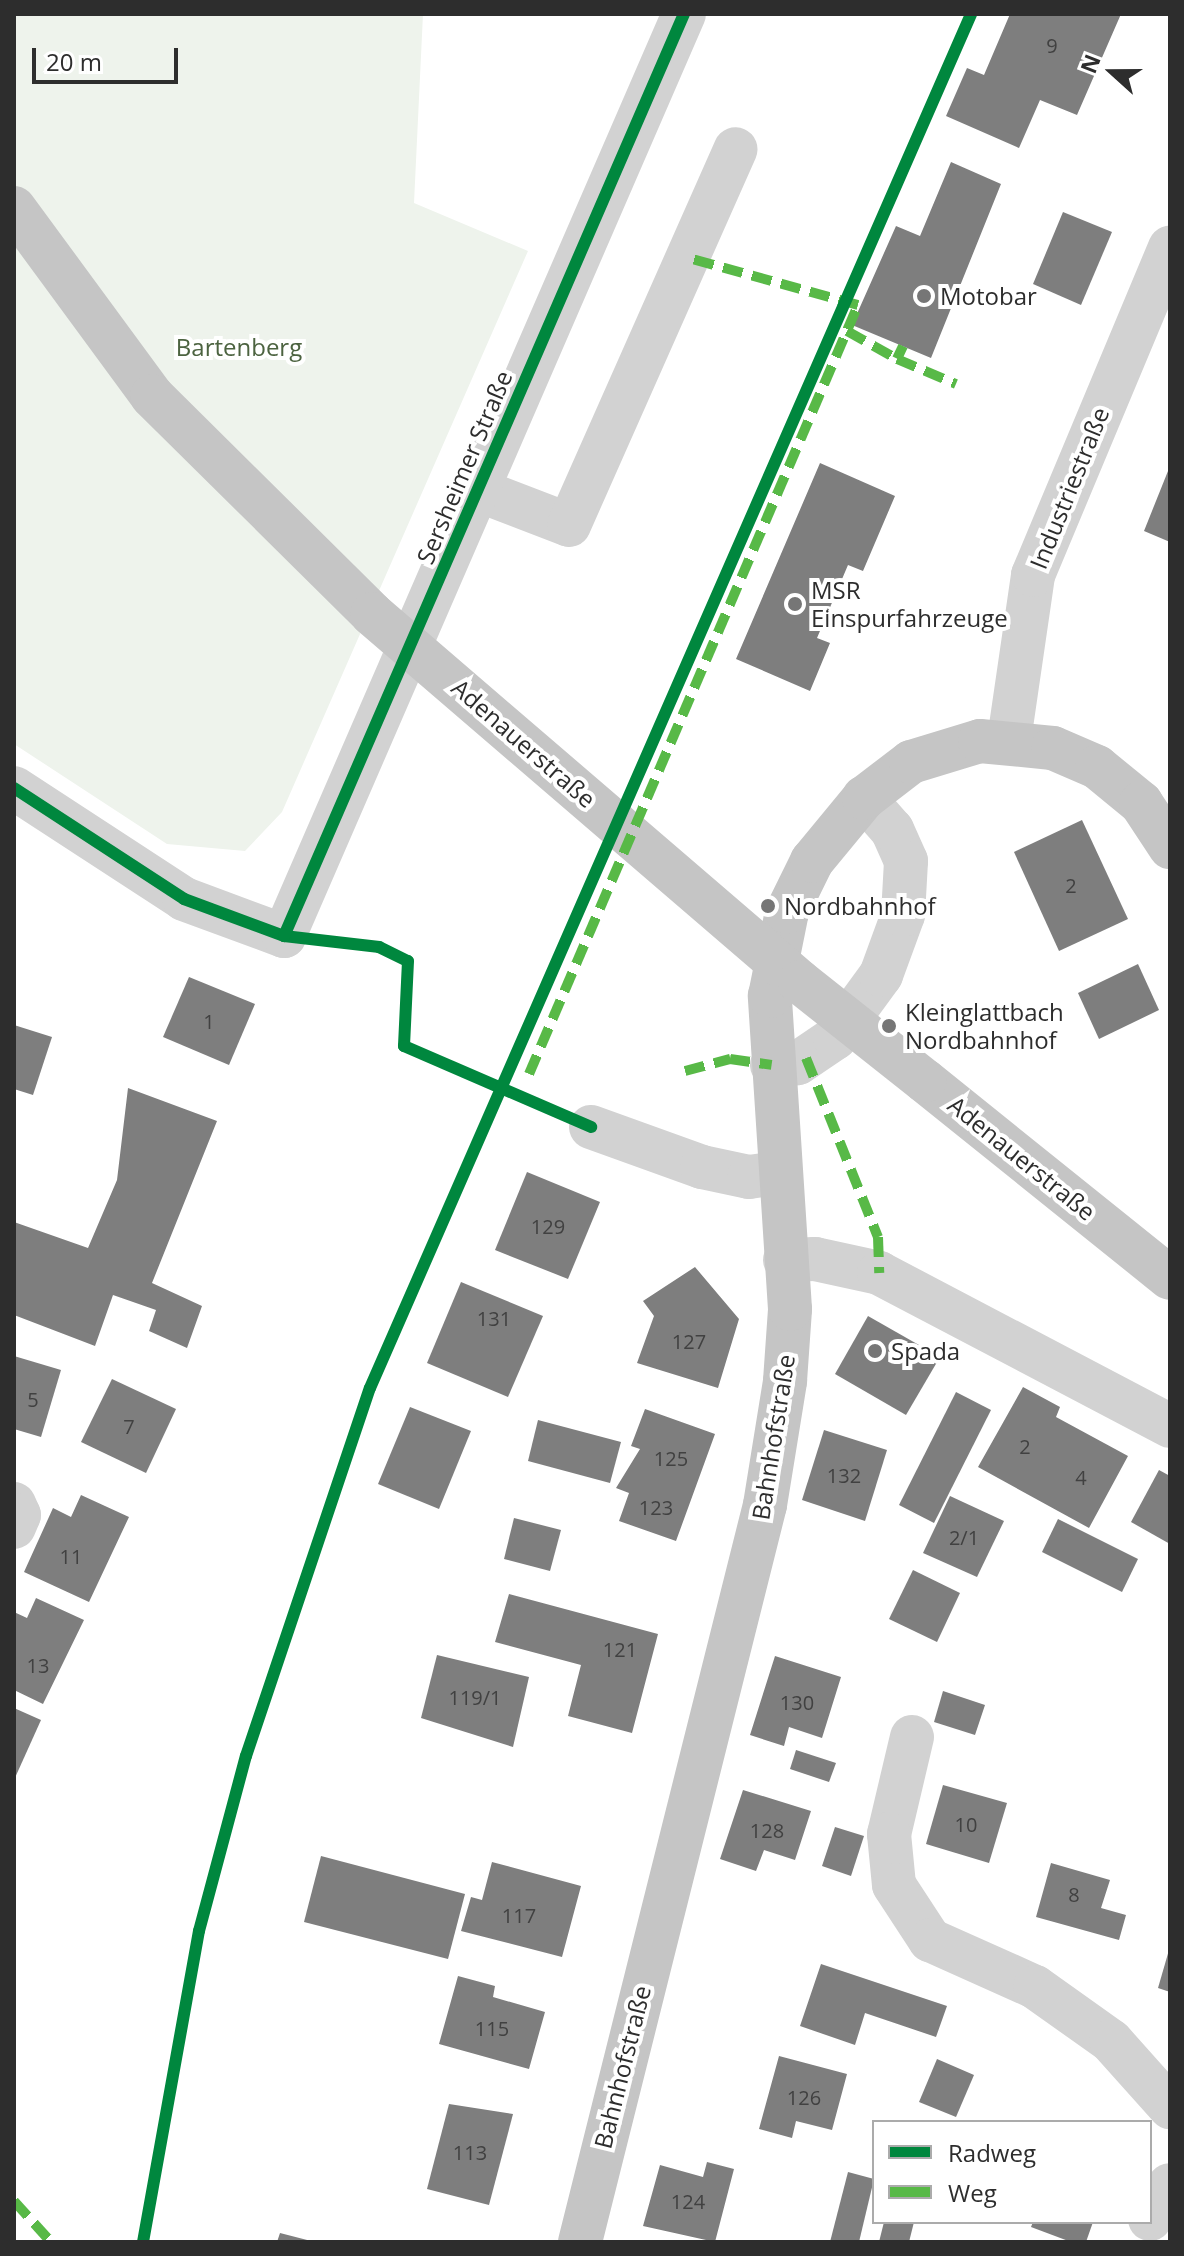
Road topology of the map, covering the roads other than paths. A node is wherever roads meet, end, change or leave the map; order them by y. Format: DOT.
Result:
graph roads {
  1 [pos="684,14"];
  2 [pos="736,149"];
  3 [pos="14,208"];
  4 [pos="1170,247"];
  5 [pos="478,490"];
  6 [pos="1009,740"];
  7 [pos="14,788"];
  8 [pos="864,798"];
  9 [pos="1170,847"];
  10 [pos="772,1065"];
  11 [pos="591,1127"];
  12 [pos="778,1173"];
  13 [pos="785,1260"];
  14 [pos="1170,1278"];
  15 [pos="1170,1426"];
  16 [pos="14,1504"];
  17 [pos="14,1527"];
  18 [pos="912,1737"];
  19 [pos="1170,2107"];
  20 [pos="1170,2185"];
  21 [pos="1152,2216"];
  22 [pos="580,2242"];
  1 -- 5 [label="street, Sersheimer Straße"];
  2 -- 5 [label="street"];
  3 -- 14 [label="main road, Adenauerstraße, bridge"];
  4 -- 6 [label="street, Industriestraße"];
  5 -- 7 [label="street, Sersheimer Straße"];
  6 -- 8 [label="main road, Bahnhofstraße"];
  6 -- 9 [label="main road, Bahnhofstraße"];
  8 -- 10 [label="main road, Bahnhofstraße"];
  8 -- 10 [label="street"];
  10 -- 12 [label="main road, Bahnhofstraße"];
  11 -- 12 [label="street"];
  12 -- 13 [label="main road, Bahnhofstraße"];
  13 -- 15 [label="street"];
  13 -- 22 [label="main road, Bahnhofstraße"];
  16 -- 17 [label="street"];
  18 -- 19 [label="street"];
  20 -- 21 [label="street"];
}
